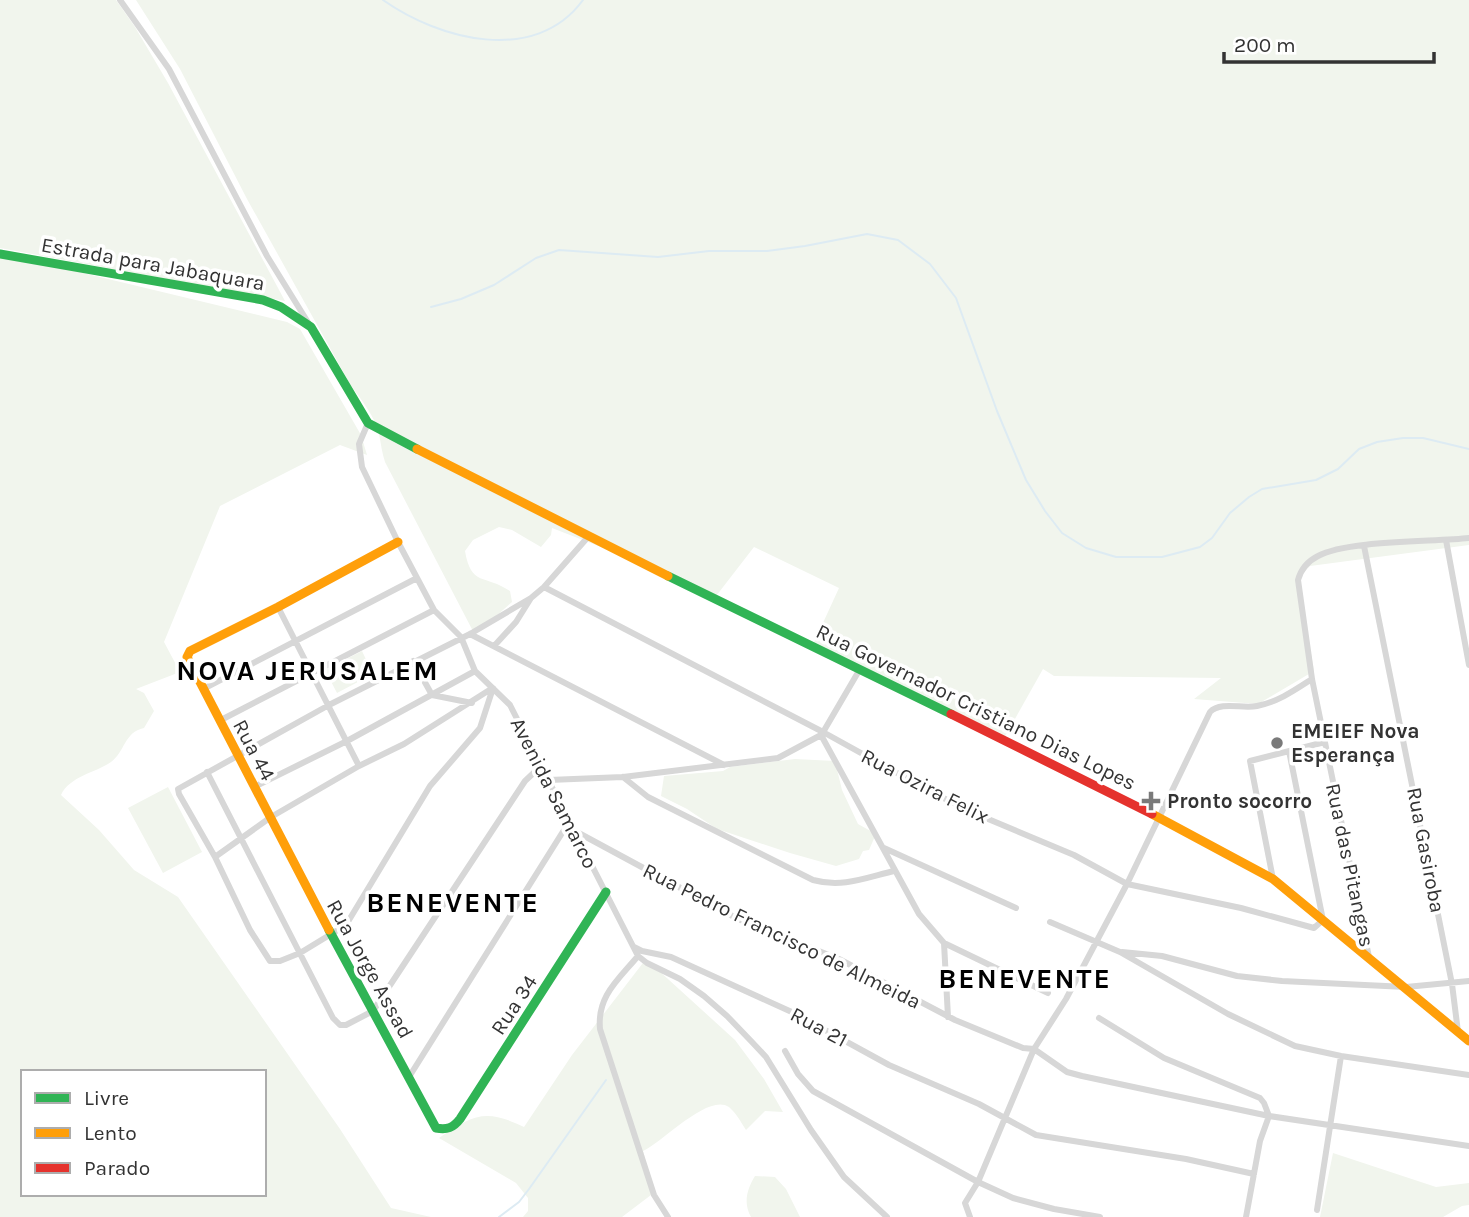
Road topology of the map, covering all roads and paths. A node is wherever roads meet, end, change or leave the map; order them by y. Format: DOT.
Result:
graph roads {
  1 [pos="120,0"];
  2 [pos="0,254"];
  3 [pos="311,327"];
  4 [pos="368,423"];
  5 [pos="588,537"];
  6 [pos="1469,538"];
  7 [pos="1446,540"];
  8 [pos="398,542"];
  9 [pos="1364,546"];
  10 [pos="417,578"];
  11 [pos="544,587"];
  12 [pos="531,598"];
  13 [pos="278,607"];
  14 [pos="434,610"];
  15 [pos="470,634"];
  16 [pos="461,637"];
  17 [pos="296,641"];
  18 [pos="495,645"];
  19 [pos="412,661"];
  20 [pos="1469,665"];
  21 [pos="860,669"];
  22 [pos="475,671"];
  23 [pos="312,673"];
  24 [pos="1312,679"];
  25 [pos="493,688"];
  26 [pos="202,689"];
  27 [pos="432,695"];
  28 [pos="472,703"];
  29 [pos="329,705"];
  30 [pos="219,721"];
  31 [pos="822,734"];
  32 [pos="347,741"];
  33 [pos="1325,742"];
  34 [pos="1289,751"];
  35 [pos="237,756"];
  36 [pos="542,765"];
  37 [pos="724,765"];
  38 [pos="359,766"];
  39 [pos="207,772"];
  40 [pos="623,777"];
  41 [pos="549,780"];
  42 [pos="254,787"];
  43 [pos="271,817"];
  44 [pos="1158,818"];
  45 [pos="569,822"];
  46 [pos="573,830"];
  47 [pos="241,838"];
  48 [pos="884,848"];
  49 [pos="215,857"];
  50 [pos="894,871"];
  51 [pos="1272,879"];
  52 [pos="1127,884"];
  53 [pos="606,892"];
  54 [pos="1016,908"];
  55 [pos="1324,920"];
  56 [pos="1050,922"];
  57 [pos="331,936"];
  58 [pos="944,943"];
  59 [pos="1095,943"];
  60 [pos="632,946"];
  61 [pos="1120,952"];
  62 [pos="300,953"];
  63 [pos="638,956"];
  64 [pos="1369,957"];
  65 [pos="1469,981"];
  66 [pos="1452,984"];
  67 [pos="1406,987"];
  68 [pos="1048,993"];
  69 [pos="373,1011"];
  70 [pos="948,1017"];
  71 [pos="1099,1018"];
  72 [pos="1458,1032"];
  73 [pos="1469,1041"];
  74 [pos="1034,1049"];
  75 [pos="785,1051"];
  76 [pos="1341,1056"];
  77 [pos="1469,1075"];
  78 [pos="409,1077"];
  79 [pos="1269,1116"];
  80 [pos="1004,1117"];
  81 [pos="1331,1124"];
  82 [pos="445,1130"];
  83 [pos="1469,1146"];
  84 [pos="1254,1174"];
  85 [pos="978,1182"];
  86 [pos="1317,1210"];
  87 [pos="668,1217"];
  88 [pos="887,1217"];
  89 [pos="970,1217"];
  90 [pos="1100,1217"];
  91 [pos="1246,1217"];
  1 -- 3 [label="street"];
  2 -- 3 [label="street, Estrada para Jabaquara"];
  3 -- 4 [label="street, Estrada para Jabaquara"];
  4 -- 5 [label="street"];
  4 -- 8 [label="street"];
  5 -- 11 [label="street"];
  5 -- 21 [label="street, Rua Governador Cristiano Dias Lopes"];
  6 -- 7 [label="street"];
  7 -- 9 [label="street"];
  7 -- 20 [label="street"];
  8 -- 10 [label="street"];
  8 -- 13 [label="street"];
  9 -- 24 [label="street, Rua das Pitangas"];
  9 -- 66 [label="street, Rua Gasiroba"];
  10 -- 14 [label="street"];
  10 -- 17 [label="street"];
  11 -- 12 [label="street"];
  11 -- 31 [label="street, Rua Ozira Felix"];
  12 -- 15 [label="street"];
  12 -- 18 [label="street"];
  13 -- 17 [label="street"];
  13 -- 26 [label="street, Rua 44"];
  14 -- 16 [label="street"];
  14 -- 23 [label="street"];
  15 -- 16 [label="street"];
  15 -- 18 [label="street"];
  16 -- 19 [label="street"];
  16 -- 22 [label="street, Avenida Samarco"];
  17 -- 23 [label="street"];
  17 -- 26 [label="street"];
  18 -- 37 [label="street"];
  19 -- 27 [label="street"];
  19 -- 29 [label="street"];
  21 -- 31 [label="street"];
  21 -- 44 [label="street, Rua Governador Cristiano Dias Lopes"];
  22 -- 25 [label="street, Avenida Samarco"];
  22 -- 27 [label="street"];
  23 -- 29 [label="street"];
  23 -- 30 [label="street"];
  24 -- 33 [label="street, Rua das Pitangas"];
  24 -- 44 [label="street"];
  25 -- 28 [label="street"];
  25 -- 36 [label="street, Avenida Samarco"];
  25 -- 57 [label="street"];
  26 -- 30 [label="street, Rua 44"];
  27 -- 28 [label="street"];
  27 -- 32 [label="street"];
  28 -- 38 [label="street"];
  29 -- 32 [label="street"];
  29 -- 35 [label="street"];
  30 -- 35 [label="street, Rua 44"];
  31 -- 37 [label="street"];
  31 -- 48 [label="street"];
  31 -- 52 [label="street, Rua Ozira Felix"];
  32 -- 38 [label="street"];
  32 -- 42 [label="street"];
  33 -- 34 [label="street"];
  33 -- 64 [label="street, Rua das Pitangas"];
  34 -- 51 [label="street"];
  34 -- 55 [label="street"];
  35 -- 39 [label="street"];
  35 -- 42 [label="street, Rua 44"];
  36 -- 41 [label="street, Avenida Samarco"];
  36 -- 69 [label="street"];
  37 -- 40 [label="street"];
  38 -- 43 [label="street"];
  39 -- 47 [label="street"];
  39 -- 49 [label="street"];
  40 -- 41 [label="street"];
  40 -- 50 [label="street"];
  41 -- 45 [label="street, Avenida Samarco"];
  42 -- 43 [label="street, Rua 44"];
  43 -- 47 [label="street"];
  43 -- 57 [label="street, Rua Jorge Assad"];
  44 -- 51 [label="street, Rua Governador Cristiano Dias Lopes"];
  44 -- 52 [label="street"];
  45 -- 46 [label="street, Avenida Samarco"];
  45 -- 78 [label="street"];
  46 -- 53 [label="street, Avenida Samarco"];
  46 -- 70 [label="street, Rua Pedro Francisco de Almeida"];
  47 -- 49 [label="street"];
  47 -- 62 [label="street"];
  48 -- 50 [label="street"];
  48 -- 54 [label="street"];
  49 -- 62 [label="street"];
  50 -- 58 [label="street"];
  51 -- 55 [label="street, Rua Governador Cristiano Dias Lopes"];
  52 -- 55 [label="street, Rua Ozira Felix"];
  52 -- 59 [label="street"];
  53 -- 60 [label="street, Avenida Samarco"];
  53 -- 82 [label="street, Rua 34"];
  55 -- 64 [label="street, Rua Governador Cristiano Dias Lopes"];
  56 -- 59 [label="street"];
  57 -- 62 [label="street"];
  57 -- 69 [label="street, Rua Jorge Assad"];
  58 -- 68 [label="street"];
  58 -- 70 [label="street"];
  59 -- 61 [label="street"];
  59 -- 74 [label="street"];
  60 -- 63 [label="street, Avenida Samarco"];
  60 -- 80 [label="street, Rua 21"];
  61 -- 67 [label="street"];
  61 -- 76 [label="street"];
  62 -- 69 [label="street"];
  63 -- 87 [label="street"];
  63 -- 88 [label="street"];
  64 -- 67 [label="street, Rua Governador Cristiano Dias Lopes"];
  65 -- 66 [label="street"];
  66 -- 67 [label="street"];
  66 -- 72 [label="street, Rua Gasiroba"];
  67 -- 72 [label="street, Rua Governador Cristiano Dias Lopes"];
  69 -- 78 [label="street, Rua Jorge Assad"];
  70 -- 74 [label="street, Rua Pedro Francisco de Almeida"];
  71 -- 79 [label="street"];
  72 -- 73 [label="street, Rua Governador Cristiano Dias Lopes"];
  74 -- 79 [label="street, Rua Pedro Francisco de Almeida"];
  74 -- 80 [label="street"];
  75 -- 85 [label="street"];
  76 -- 77 [label="street"];
  76 -- 81 [label="street"];
  78 -- 82 [label="street, Rua Jorge Assad"];
  79 -- 81 [label="street"];
  79 -- 84 [label="street"];
  80 -- 84 [label="street, Rua 21"];
  80 -- 85 [label="street"];
  81 -- 83 [label="street"];
  81 -- 86 [label="street"];
  84 -- 91 [label="street"];
  85 -- 89 [label="street"];
  85 -- 90 [label="street"];
}
